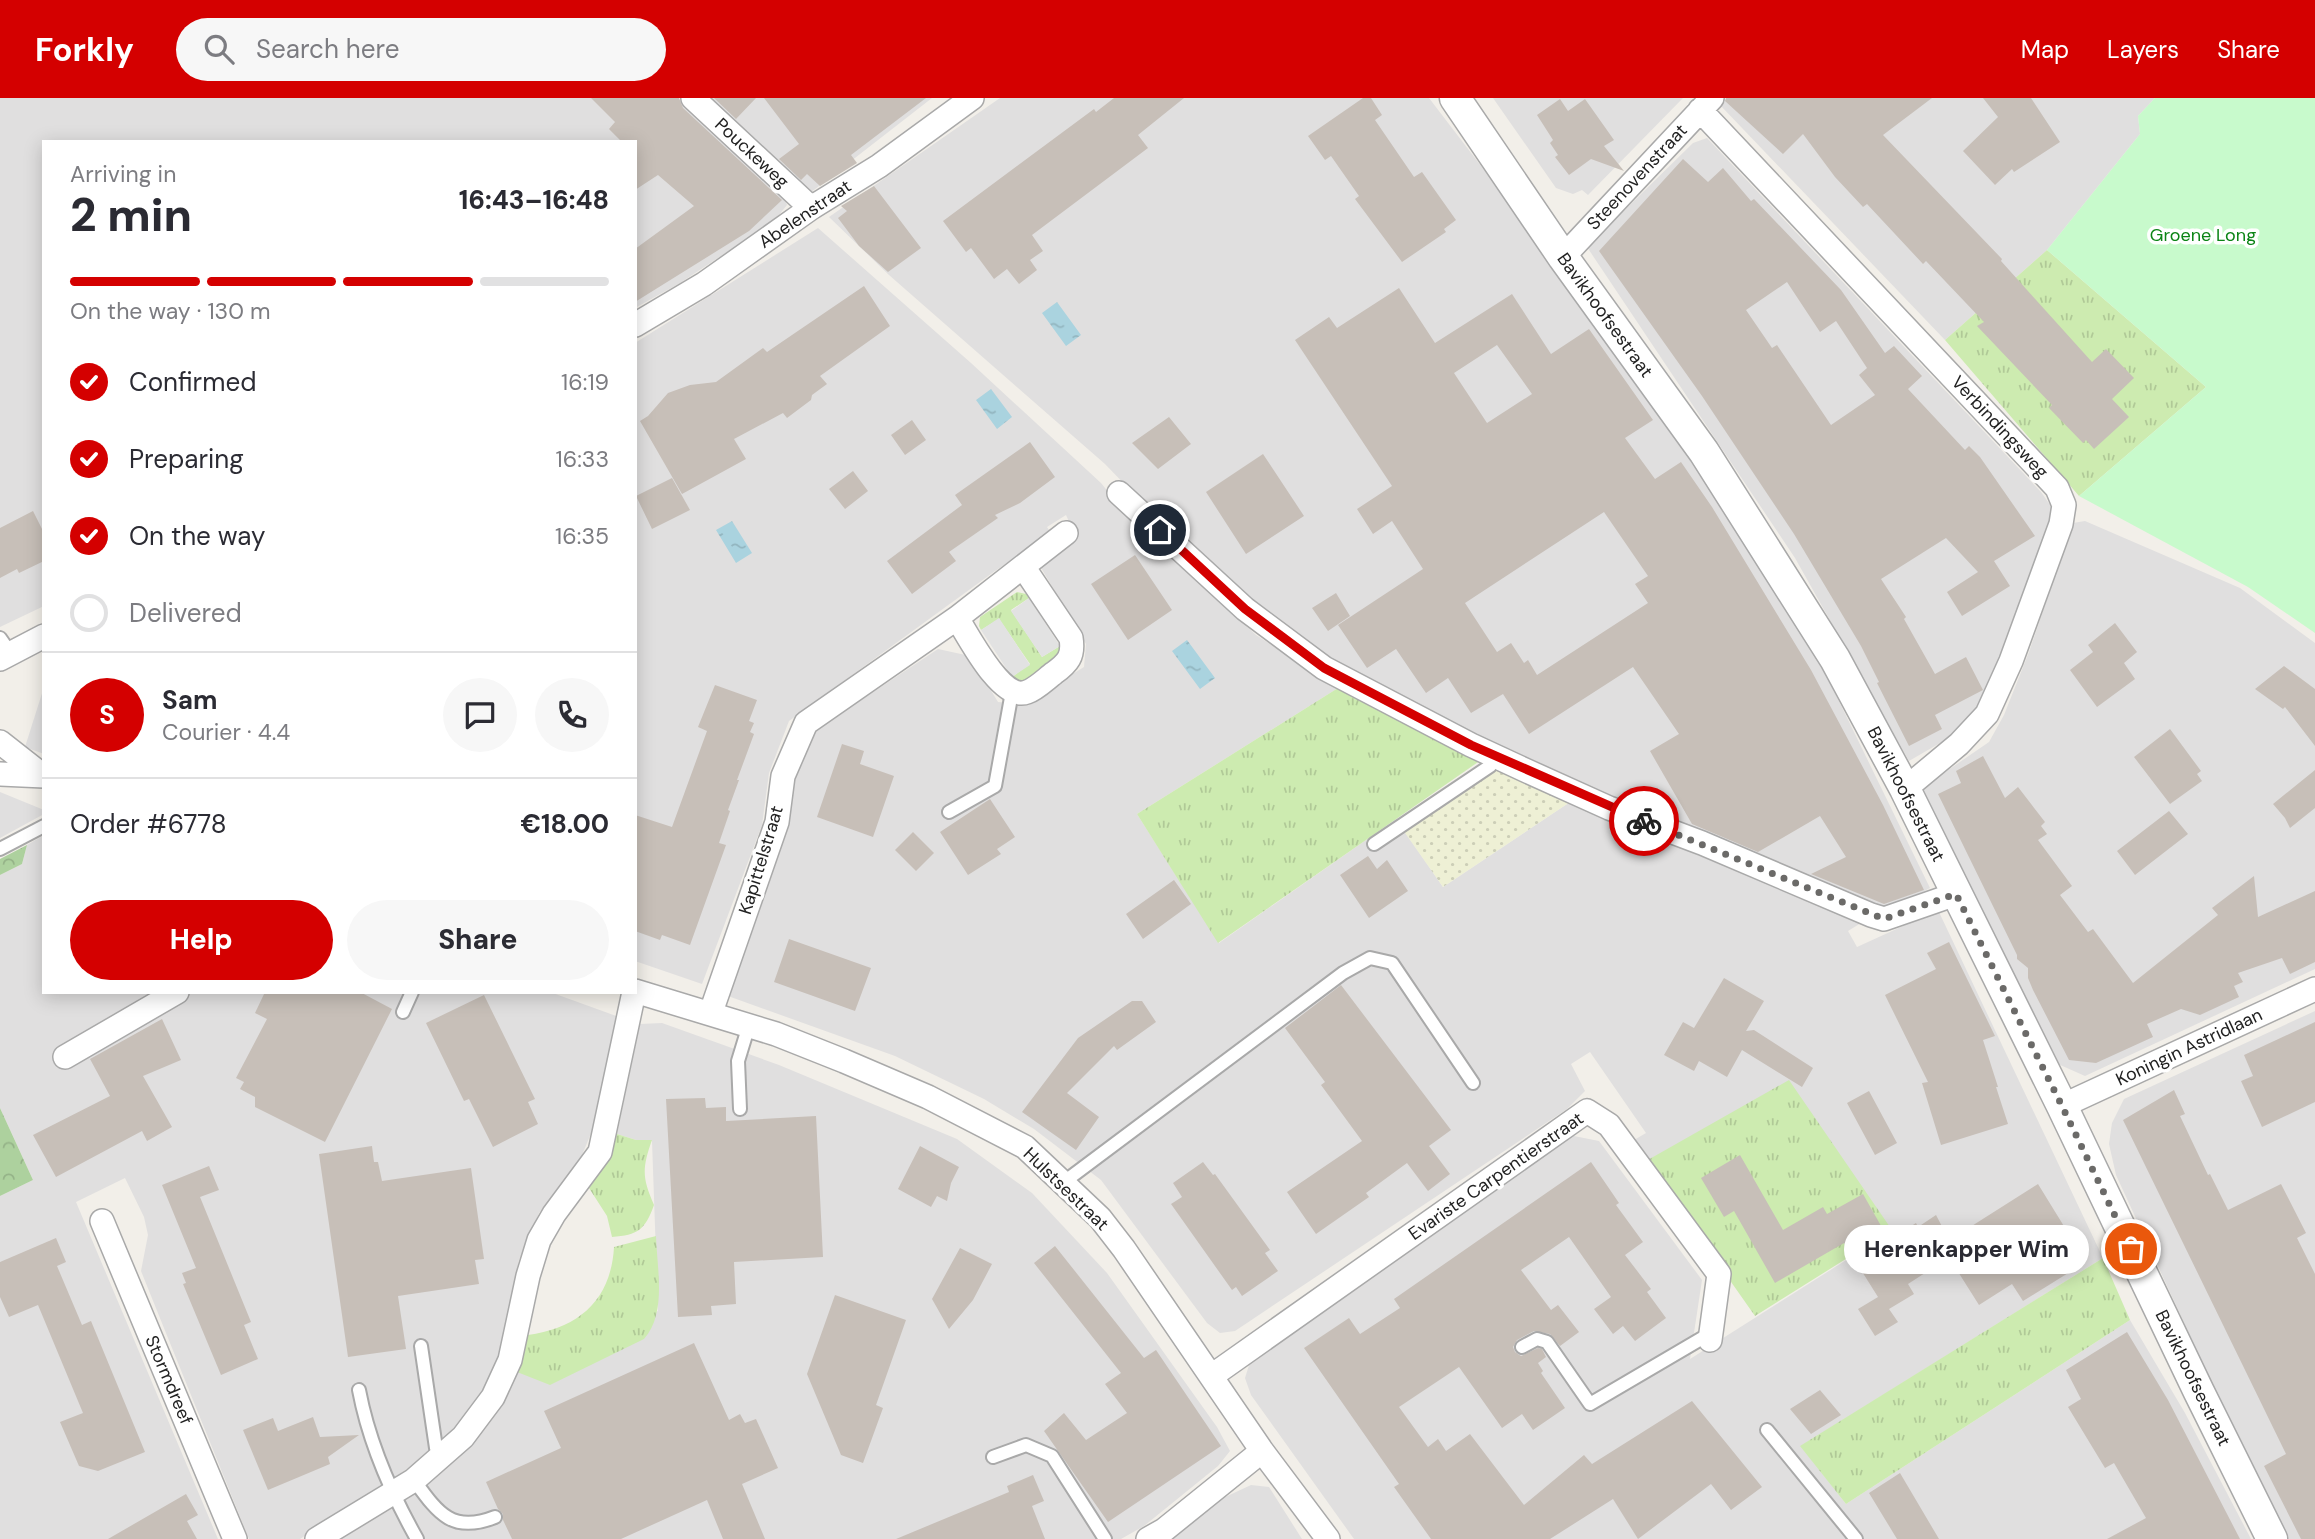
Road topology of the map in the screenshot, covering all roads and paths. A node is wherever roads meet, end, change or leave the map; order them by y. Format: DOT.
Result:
graph roads {
  1 [pos="692,98"];
  2 [pos="972,98"];
  3 [pos="1455,98"];
  4 [pos="1706,104"];
  5 [pos="811,208"];
  6 [pos="1563,257"];
  7 [pos="637,324"];
  8 [pos="1119,493"];
  9 [pos="1066,533"];
  10 [pos="1024,568"];
  11 [pos="957,618"];
  12 [pos="42,637"];
  13 [pos="3,656"];
  14 [pos="1012,692"];
  15 [pos="0,742"];
  16 [pos="1495,757"];
  17 [pos="0,774"];
  18 [pos="42,775"];
  19 [pos="42,776"];
  20 [pos="1905,789"];
  21 [pos="949,813"];
  22 [pos="42,827"];
  23 [pos="1374,844"];
  24 [pos="0,849"];
  25 [pos="1956,894"];
  26 [pos="2315,989"];
  27 [pos="637,992"];
  28 [pos="174,994"];
  29 [pos="411,994"];
  30 [pos="634,994"];
  31 [pos="403,1012"];
  32 [pos="711,1013"];
  33 [pos="749,1026"];
  34 [pos="65,1057"];
  35 [pos="1473,1083"];
  36 [pos="2062,1106"];
  37 [pos="740,1109"];
  38 [pos="1064,1182"];
  39 [pos="102,1221"];
  40 [pos="1711,1336"];
  41 [pos="421,1346"];
  42 [pos="1522,1347"];
  43 [pos="1213,1376"];
  44 [pos="359,1390"];
  45 [pos="1767,1430"];
  46 [pos="1262,1451"];
  47 [pos="442,1455"];
  48 [pos="993,1457"];
  49 [pos="414,1480"];
  50 [pos="392,1495"];
  51 [pos="495,1517"];
  52 [pos="235,1539"];
  53 [pos="317,1539"];
  54 [pos="417,1539"];
  55 [pos="1105,1539"];
  56 [pos="1148,1539"];
  57 [pos="1328,1539"];
  58 [pos="1856,1539"];
  59 [pos="2272,1539"];
  1 -- 5 [label="street, Pouckeweg"];
  2 -- 5 [label="street, Abelenstraat"];
  3 -- 6 [label="street, Bavikhoofsestraat"];
  4 -- 6 [label="street, Steenovenstraat"];
  4 -- 20 [label="street, Verbindingsweg"];
  5 -- 7 [label="street, Abelenstraat"];
  6 -- 20 [label="street, Bavikhoofsestraat"];
  8 -- 16 [label="street"];
  9 -- 10 [label="street, Kapittelstraat"];
  10 -- 11 [label="street, Kapittelstraat"];
  10 -- 14 [label="street"];
  11 -- 14 [label="street"];
  11 -- 32 [label="street, Kapittelstraat"];
  12 -- 13 [label="street"];
  14 -- 21 [label="lane"];
  15 -- 18 [label="street"];
  16 -- 23 [label="lane"];
  16 -- 25 [label="street"];
  17 -- 19 [label="street"];
  20 -- 25 [label="street, Bavikhoofsestraat"];
  22 -- 24 [label="lane"];
  25 -- 36 [label="street, Bavikhoofsestraat"];
  26 -- 36 [label="street, Koningin Astridlaan"];
  27 -- 32 [label="street, Hulstsestraat"];
  28 -- 34 [label="street"];
  29 -- 31 [label="lane"];
  30 -- 47 [label="street"];
  32 -- 33 [label="street, Hulstsestraat"];
  33 -- 37 [label="lane"];
  33 -- 38 [label="street, Hulstsestraat"];
  35 -- 38 [label="lane"];
  36 -- 59 [label="street, Bavikhoofsestraat"];
  38 -- 43 [label="street, Hulstsestraat"];
  39 -- 52 [label="street, Stormdreef"];
  40 -- 42 [label="lane"];
  40 -- 43 [label="street, Evariste Carpentierstraat"];
  41 -- 47 [label="lane"];
  43 -- 46 [label="street, Hulstsestraat"];
  44 -- 50 [label="lane"];
  45 -- 58 [label="lane"];
  46 -- 56 [label="street"];
  46 -- 57 [label="street, Hulstsestraat"];
  47 -- 49 [label="street"];
  48 -- 55 [label="lane"];
  49 -- 50 [label="street"];
  49 -- 51 [label="lane"];
  50 -- 53 [label="street"];
  50 -- 54 [label="lane"];
}
